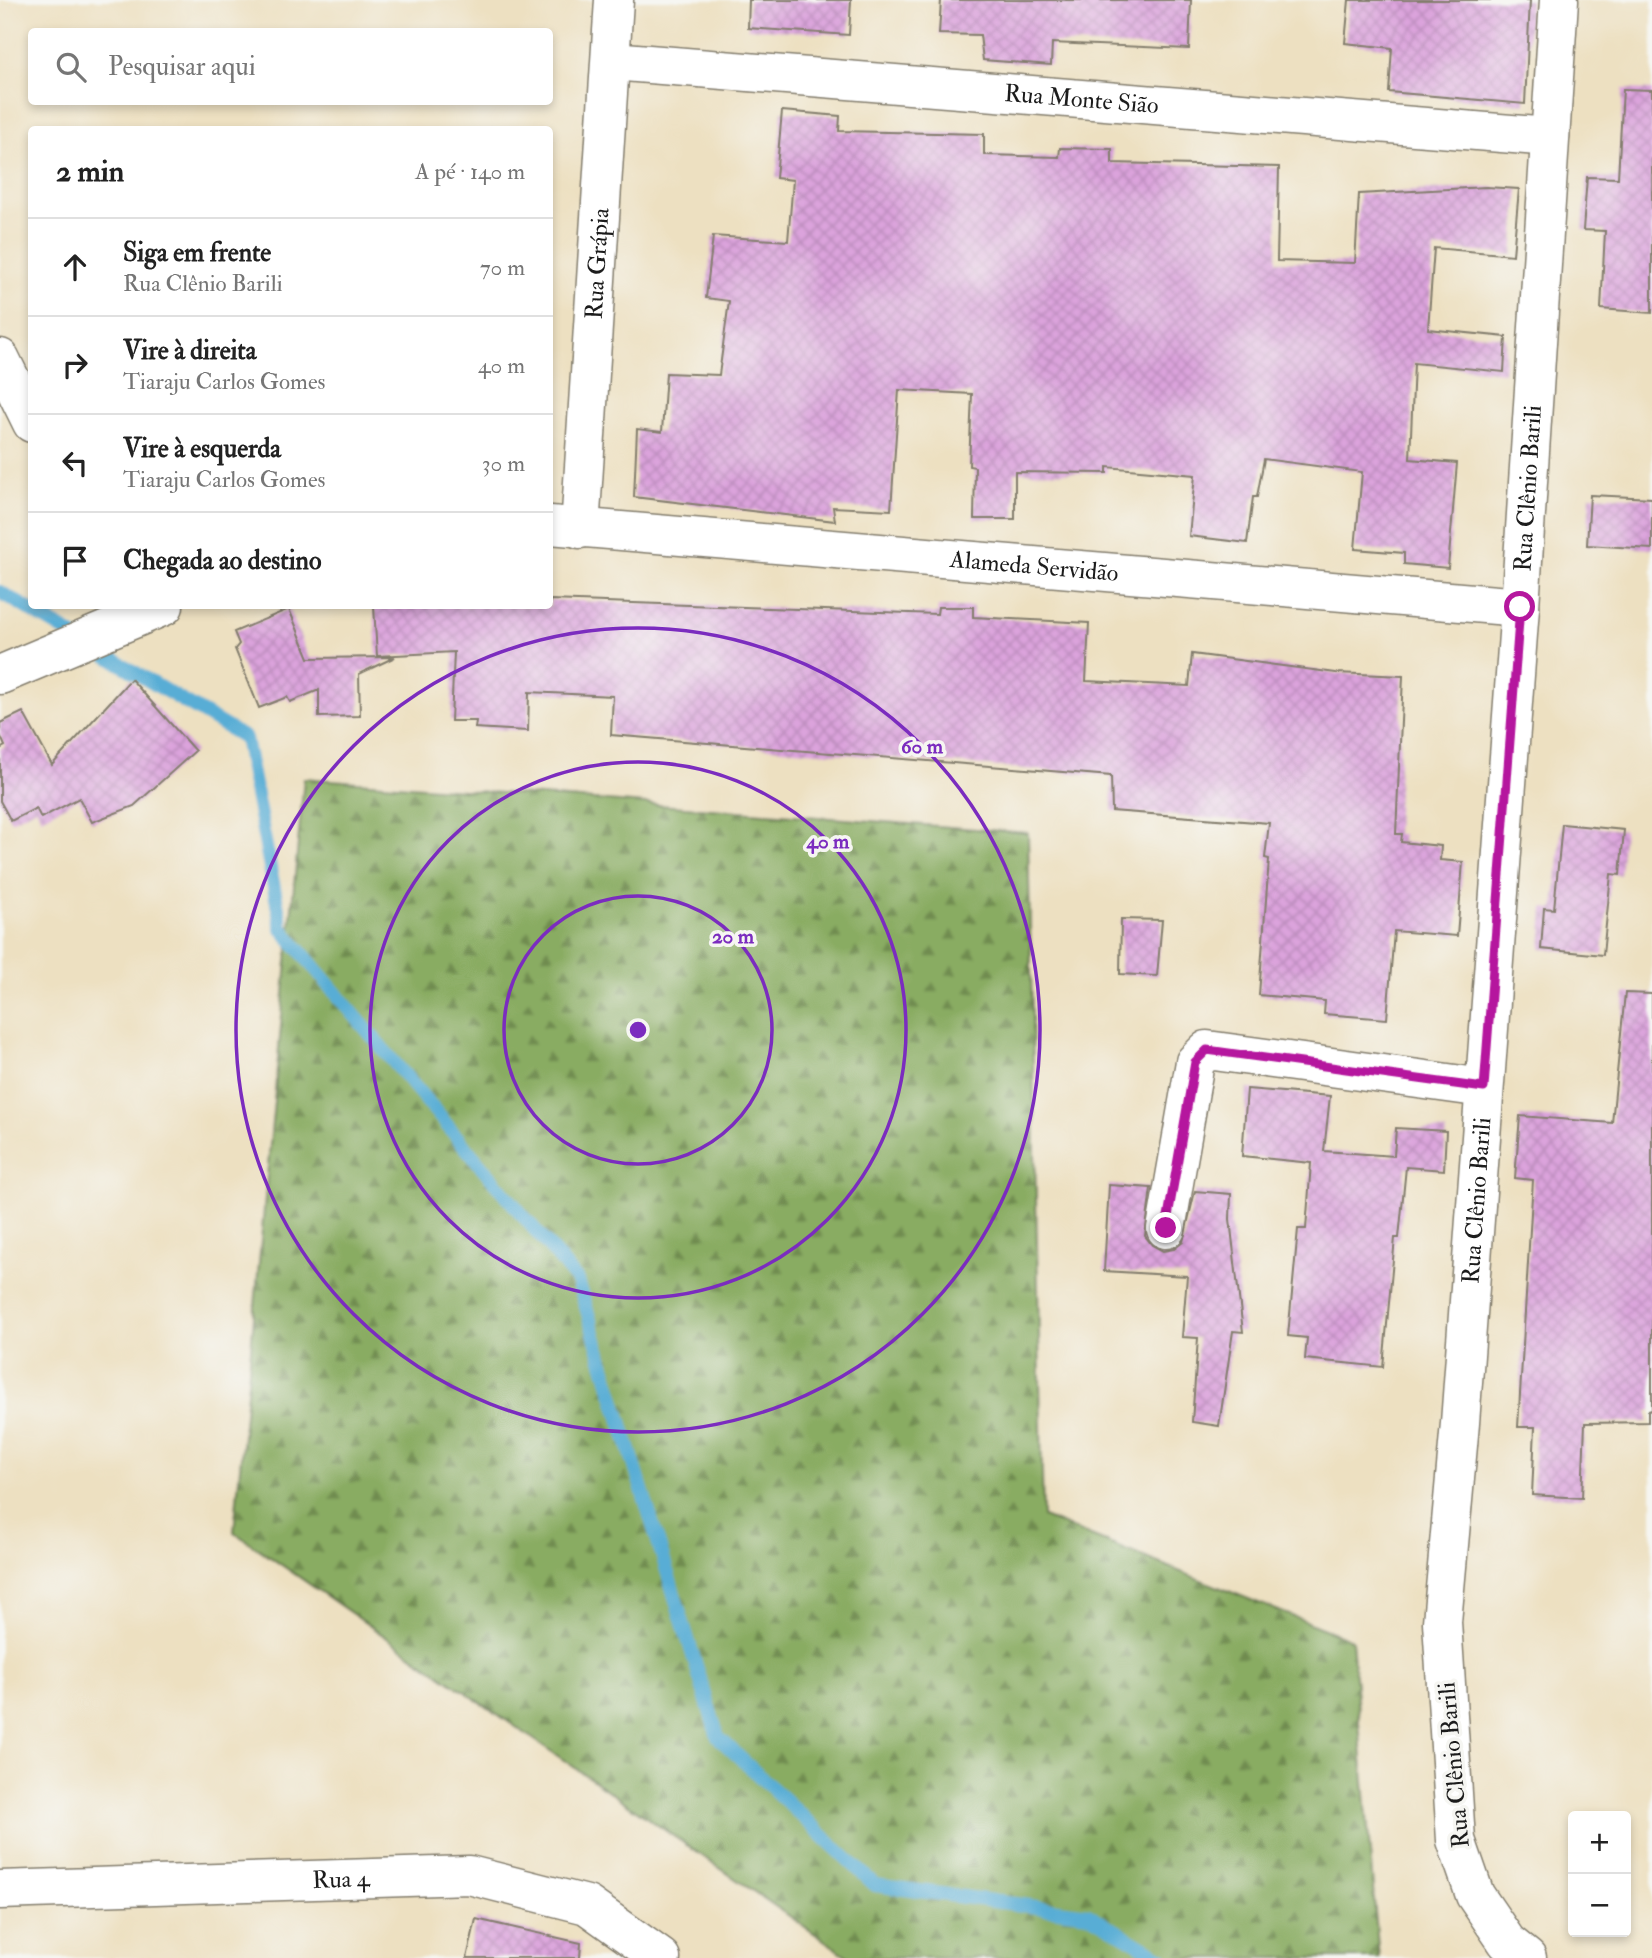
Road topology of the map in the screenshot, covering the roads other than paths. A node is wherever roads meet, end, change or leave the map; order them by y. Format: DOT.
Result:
graph roads {
  1 [pos="614,0"];
  2 [pos="1559,0"];
  3 [pos="612,61"];
  4 [pos="1550,137"];
  5 [pos="0,358"];
  6 [pos="28,415"];
  7 [pos="565,527"];
  8 [pos="1520,607"];
  9 [pos="148,609"];
  10 [pos="124,614"];
  11 [pos="0,675"];
  12 [pos="1484,1088"];
  13 [pos="1166,1228"];
  14 [pos="0,1890"];
  15 [pos="660,1958"];
  16 [pos="1527,1958"];
  1 -- 3 [label="street, Rua Grápia"];
  2 -- 4 [label="street, Rua Clênio Barili"];
  3 -- 4 [label="street, Rua Monte Sião"];
  3 -- 7 [label="street, Rua Grápia"];
  4 -- 8 [label="street, Rua Clênio Barili"];
  5 -- 6 [label="street"];
  7 -- 8 [label="street, Alameda Servidão"];
  8 -- 12 [label="street, Rua Clênio Barili"];
  9 -- 10 [label="street"];
  10 -- 11 [label="street"];
  12 -- 13 [label="street"];
  12 -- 16 [label="street, Rua Clênio Barili"];
  14 -- 15 [label="street, Rua 4"];
}
